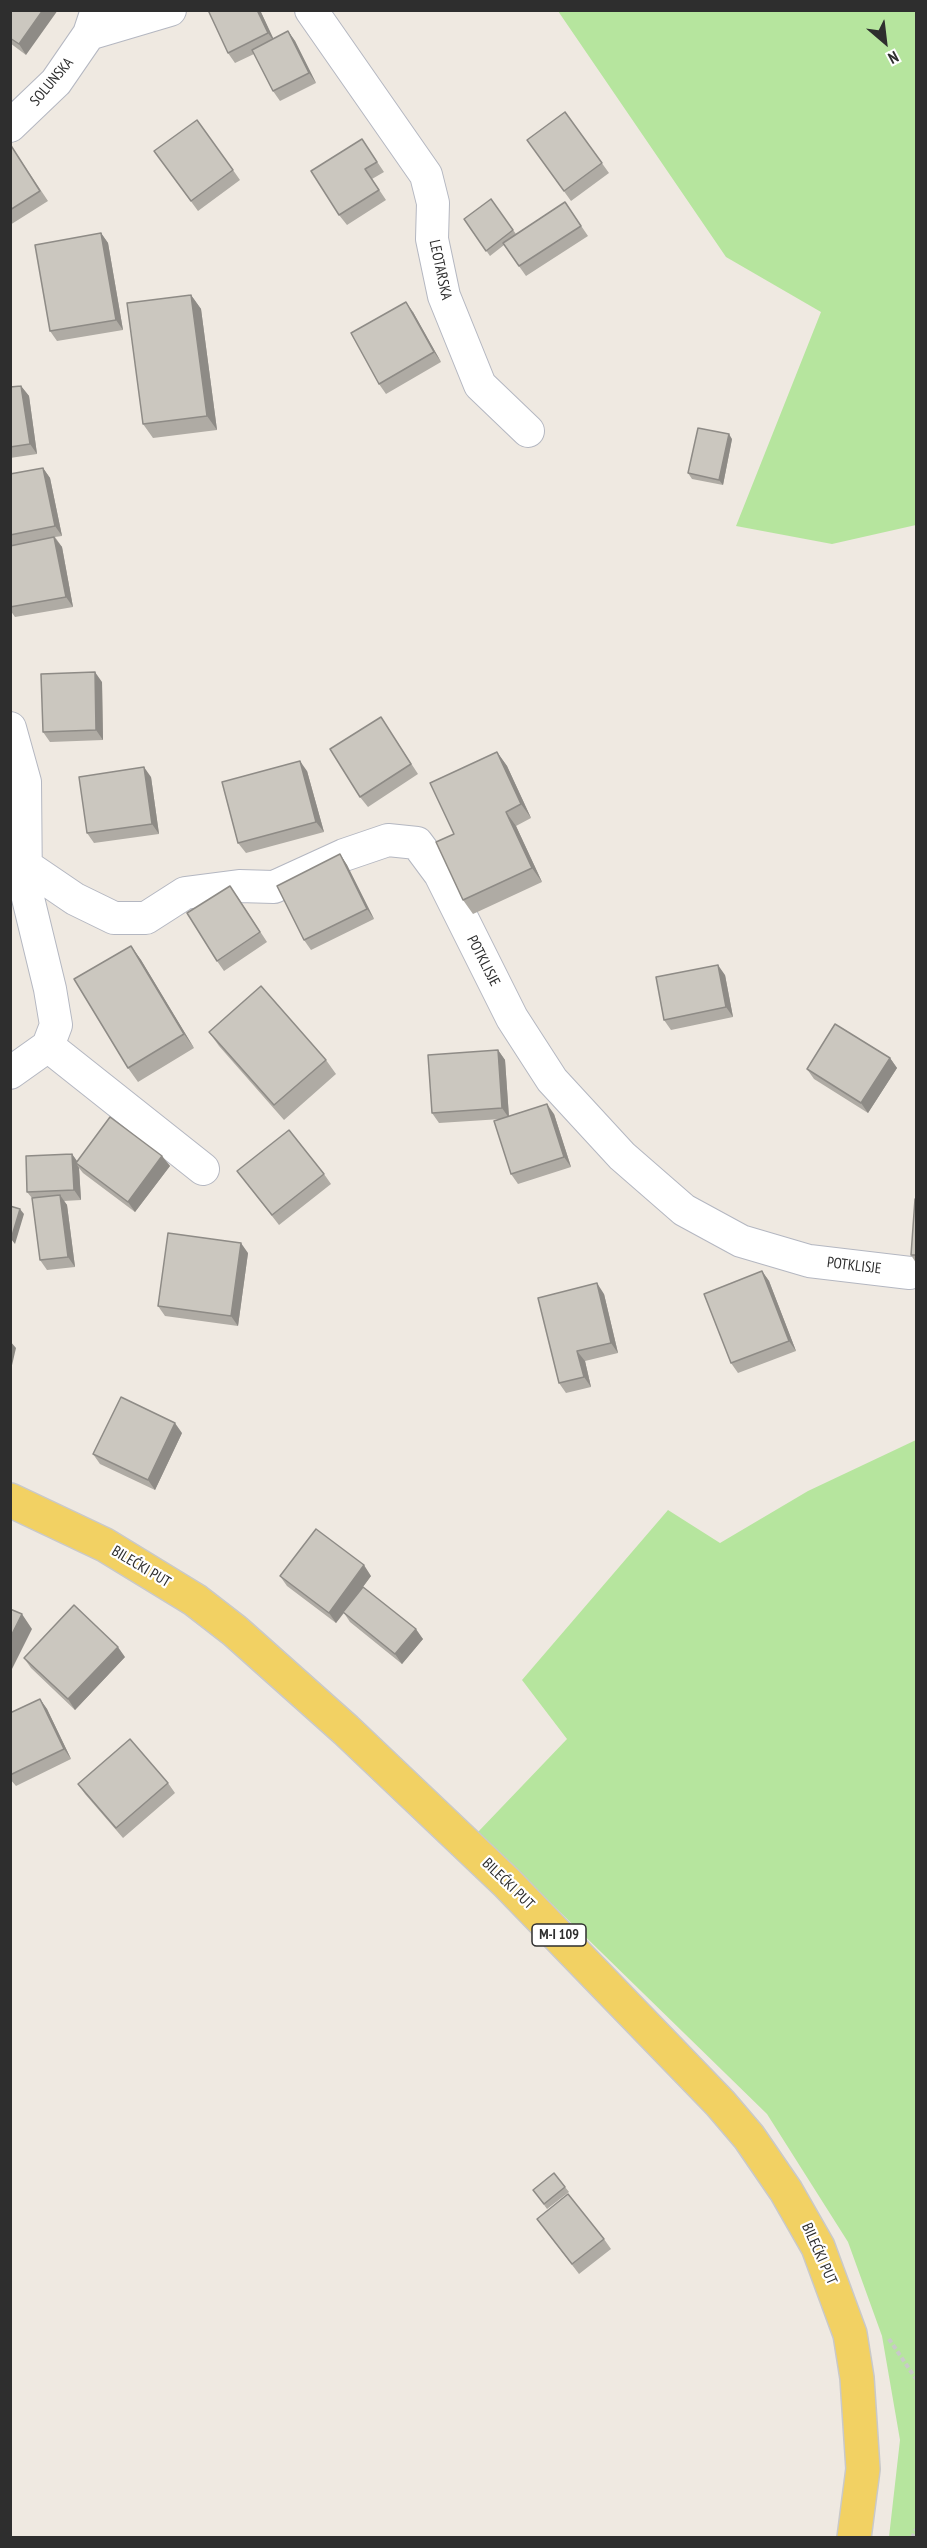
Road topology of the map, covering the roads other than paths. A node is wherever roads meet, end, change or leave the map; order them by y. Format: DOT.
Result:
graph roads {
  1 [pos="170,10"];
  2 [pos="311,10"];
  3 [pos="93,22"];
  4 [pos="10,126"];
  5 [pos="528,431"];
  6 [pos="10,728"];
  7 [pos="18,835"];
  8 [pos="25,865"];
  9 [pos="48,1046"];
  10 [pos="10,1073"];
  11 [pos="203,1169"];
  12 [pos="910,1273"];
  13 [pos="10,1500"];
  14 [pos="854,2538"];
  1 -- 3 [label="street"];
  2 -- 5 [label="street, LEOTARSKA"];
  3 -- 4 [label="street, SOLUNSKA"];
  6 -- 7 [label="street"];
  7 -- 8 [label="street"];
  8 -- 9 [label="street"];
  8 -- 12 [label="street, POTKLISJE"];
  9 -- 10 [label="street"];
  9 -- 11 [label="street"];
  13 -- 14 [label="main road, BILEĆKI PUT / M-I 109"];
}
